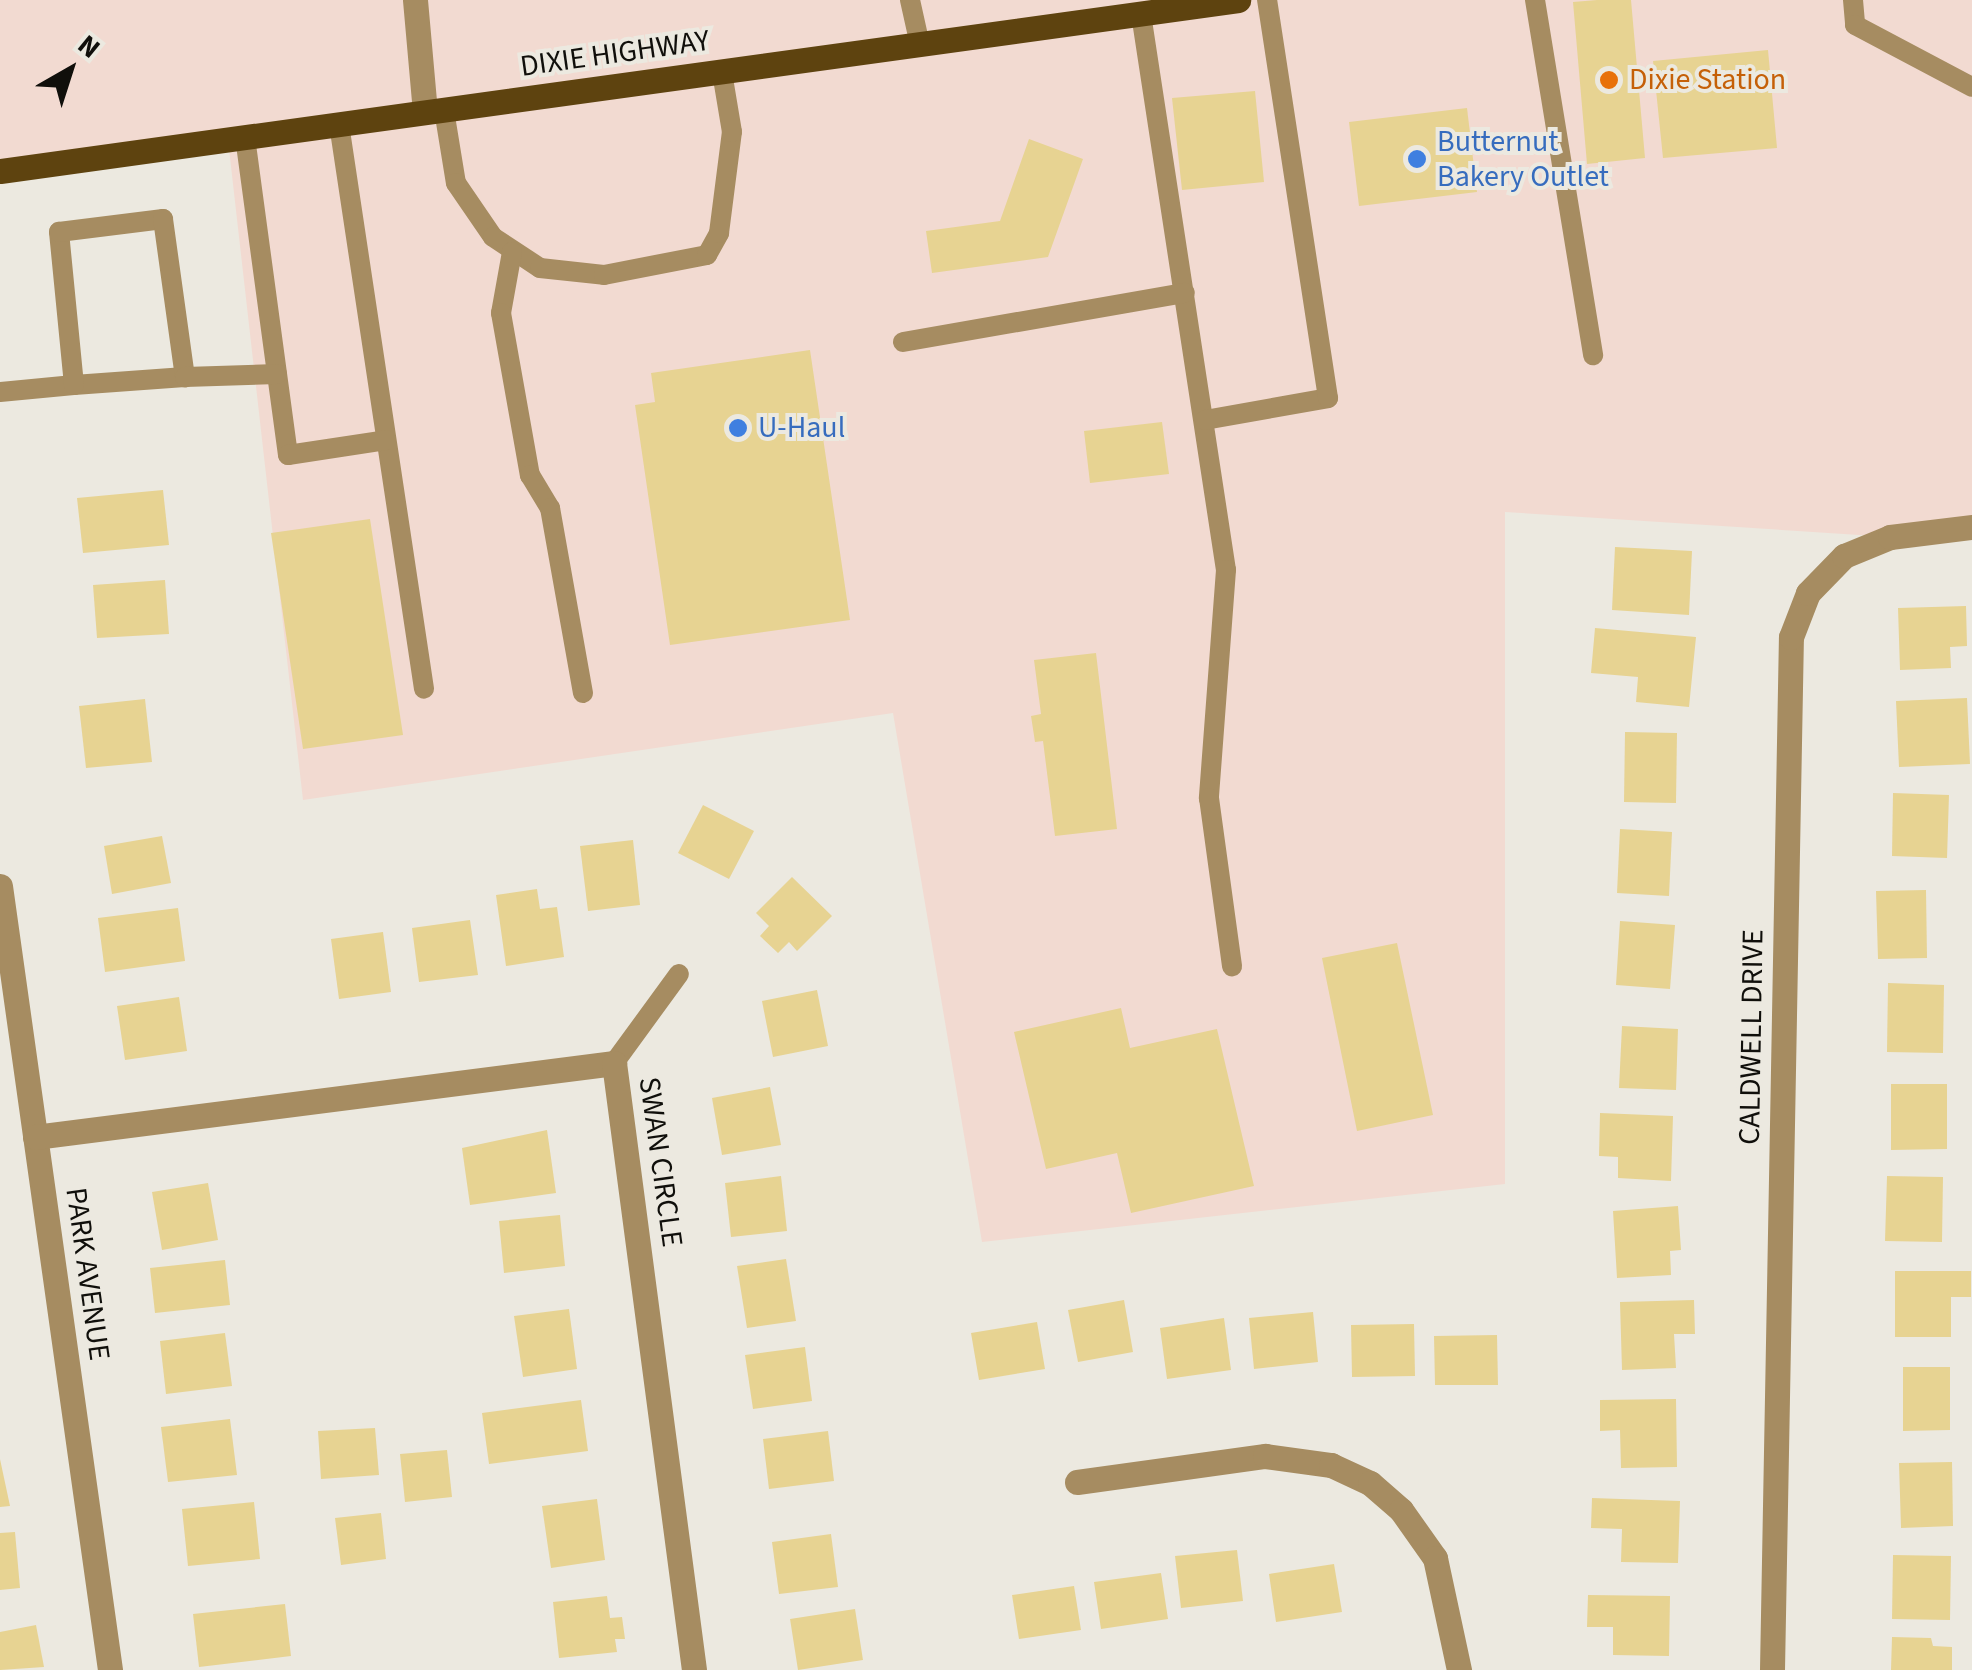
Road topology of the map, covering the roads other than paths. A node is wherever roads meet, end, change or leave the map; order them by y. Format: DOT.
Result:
graph roads {
  1 [pos="415,0"];
  2 [pos="910,0"];
  3 [pos="1238,0"];
  4 [pos="1266,0"];
  5 [pos="1535,0"];
  6 [pos="1853,0"];
  7 [pos="1141,14"];
  8 [pos="920,44"];
  9 [pos="722,72"];
  10 [pos="1972,87"];
  11 [pos="434,111"];
  12 [pos="338,124"];
  13 [pos="245,137"];
  14 [pos="0,171"];
  15 [pos="512,252"];
  16 [pos="1185,293"];
  17 [pos="903,342"];
  18 [pos="1593,355"];
  19 [pos="277,374"];
  20 [pos="185,377"];
  21 [pos="74,385"];
  22 [pos="0,392"];
  23 [pos="1205,420"];
  24 [pos="386,440"];
  25 [pos="1972,527"];
  26 [pos="424,690"];
  27 [pos="583,693"];
  28 [pos="0,886"];
  29 [pos="1232,966"];
  30 [pos="679,974"];
  31 [pos="614,1064"];
  32 [pos="35,1136"];
  33 [pos="1076,1482"];
  34 [pos="110,1670"];
  35 [pos="694,1670"];
  36 [pos="1460,1670"];
  37 [pos="1772,1670"];
  1 -- 11 [label="street"];
  2 -- 8 [label="lane"];
  3 -- 7 [label="main road, DIXIE HIGHWAY"];
  4 -- 23 [label="lane"];
  5 -- 18 [label="lane"];
  6 -- 10 [label="lane"];
  7 -- 8 [label="main road, DIXIE HIGHWAY"];
  7 -- 16 [label="lane"];
  8 -- 9 [label="main road, DIXIE HIGHWAY"];
  9 -- 11 [label="main road, DIXIE HIGHWAY"];
  9 -- 15 [label="lane"];
  11 -- 12 [label="main road, DIXIE HIGHWAY"];
  11 -- 15 [label="lane"];
  12 -- 13 [label="main road, DIXIE HIGHWAY"];
  12 -- 24 [label="lane"];
  13 -- 14 [label="main road, DIXIE HIGHWAY"];
  13 -- 19 [label="lane"];
  15 -- 27 [label="lane"];
  16 -- 17 [label="lane"];
  16 -- 23 [label="lane"];
  19 -- 20 [label="lane"];
  19 -- 24 [label="lane"];
  20 -- 21 [label="lane"];
  20 -- 21 [label="lane"];
  21 -- 22 [label="lane"];
  23 -- 29 [label="lane"];
  24 -- 26 [label="lane"];
  25 -- 37 [label="street, CALDWELL DRIVE"];
  28 -- 32 [label="street, PARK AVENUE"];
  30 -- 31 [label="lane"];
  31 -- 32 [label="street, SWAN CIRCLE"];
  31 -- 35 [label="street, SWAN CIRCLE"];
  32 -- 34 [label="street, PARK AVENUE"];
  33 -- 36 [label="street"];
}
